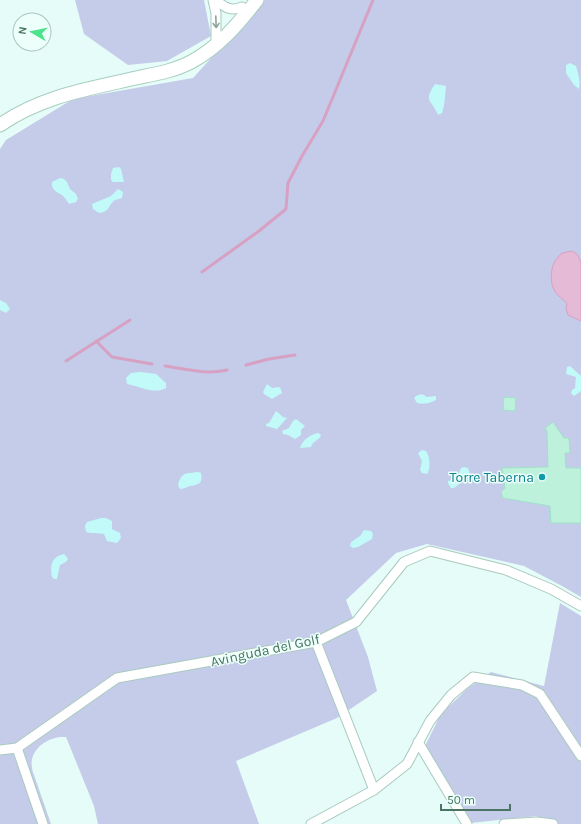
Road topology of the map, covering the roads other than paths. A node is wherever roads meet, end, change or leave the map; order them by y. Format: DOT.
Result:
graph roads {
  1 [pos="214,0"];
  2 [pos="257,0"];
  3 [pos="245,3"];
  4 [pos="216,44"];
  5 [pos="0,125"];
  6 [pos="581,606"];
  7 [pos="316,642"];
  8 [pos="418,742"];
  9 [pos="17,748"];
  10 [pos="0,750"];
  11 [pos="581,756"];
  12 [pos="374,790"];
  13 [pos="43,824"];
  14 [pos="311,824"];
  15 [pos="467,824"];
  16 [pos="504,824"];
  17 [pos="553,824"];
  1 -- 3 [label="street"];
  1 -- 4 [label="street, one-way"];
  2 -- 4 [label="main road"];
  3 -- 4 [label="main road"];
  4 -- 5 [label="main road"];
  6 -- 7 [label="street, Avinguda del Golf"];
  7 -- 9 [label="street, Avinguda del Golf"];
  7 -- 12 [label="street"];
  8 -- 11 [label="street"];
  8 -- 12 [label="street"];
  8 -- 15 [label="street"];
  9 -- 10 [label="street, Avinguda del Golf"];
  9 -- 13 [label="street"];
  12 -- 14 [label="street"];
  16 -- 17 [label="street"];
}
